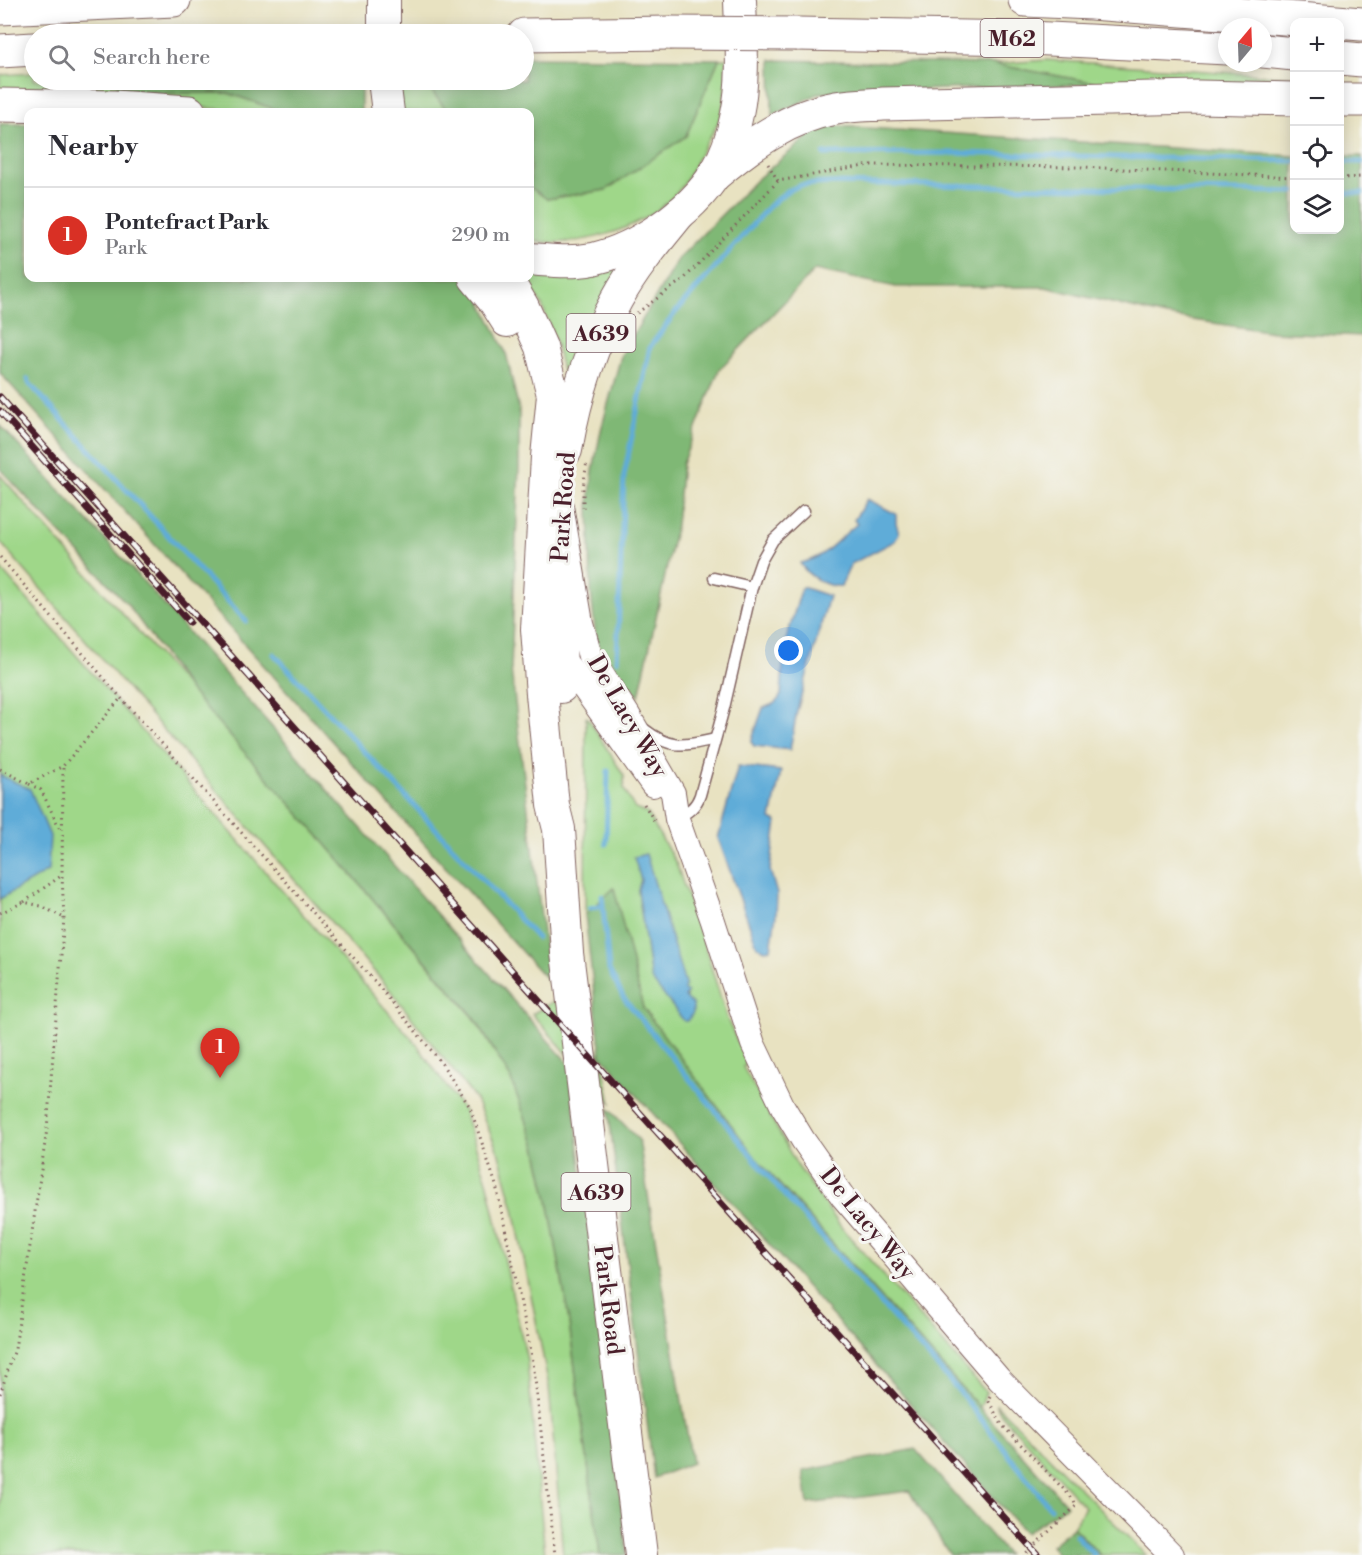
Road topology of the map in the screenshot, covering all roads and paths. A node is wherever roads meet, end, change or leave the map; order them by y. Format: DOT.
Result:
graph roads {
  1 [pos="174,0"];
  2 [pos="384,0"];
  3 [pos="740,0"];
  4 [pos="1025,0"];
  5 [pos="0,8"];
  6 [pos="384,24"];
  7 [pos="1362,24"];
  8 [pos="534,34"];
  9 [pos="1218,48"];
  10 [pos="24,50"];
  11 [pos="0,51"];
  12 [pos="1272,52"];
  13 [pos="1290,54"];
  14 [pos="1344,58"];
  15 [pos="1362,60"];
  16 [pos="385,90"];
  17 [pos="1290,99"];
  18 [pos="1344,100"];
  19 [pos="1362,100"];
  20 [pos="0,105"];
  21 [pos="128,108"];
  22 [pos="388,108"];
  23 [pos="768,163"];
  24 [pos="714,174"];
  25 [pos="1290,177"];
  26 [pos="1362,177"];
  27 [pos="1344,178"];
  28 [pos="778,181"];
  29 [pos="679,214"];
  30 [pos="534,259"];
  31 [pos="478,282"];
  32 [pos="506,282"];
  33 [pos="629,318"];
  34 [pos="589,454"];
  35 [pos="555,464"];
  36 [pos="804,511"];
  37 [pos="572,512"];
  38 [pos="0,557"];
  39 [pos="714,578"];
  40 [pos="752,586"];
  41 [pos="537,629"];
  42 [pos="561,655"];
  43 [pos="121,698"];
  44 [pos="628,715"];
  45 [pos="715,739"];
  46 [pos="63,766"];
  47 [pos="0,769"];
  48 [pos="29,784"];
  49 [pos="641,800"];
  50 [pos="669,824"];
  51 [pos="559,829"];
  52 [pos="62,833"];
  53 [pos="62,876"];
  54 [pos="24,902"];
  55 [pos="0,914"];
  56 [pos="64,918"];
  57 [pos="999,1379"];
  58 [pos="0,1394"];
  59 [pos="555,1555"];
  60 [pos="641,1555"];
  61 [pos="1024,1555"];
  62 [pos="1172,1555"];
  1 -- 5 [label="highway"];
  2 -- 6 [label="main road"];
  3 -- 24 [label="main road, A639"];
  4 -- 7 [label="highway, M62"];
  8 -- 9 [label="highway, M62, bridge"];
  10 -- 11 [label="highway"];
  12 -- 13 [label="highway"];
  14 -- 15 [label="highway"];
  16 -- 22 [label="main road"];
  17 -- 24 [label="highway"];
  18 -- 19 [label="highway"];
  20 -- 21 [label="highway"];
  23 -- 28 [label="path"];
  24 -- 29 [label="main road, A639"];
  25 -- 28 [label="path"];
  26 -- 27 [label="path"];
  28 -- 33 [label="path"];
  29 -- 30 [label="main road, A639"];
  29 -- 35 [label="main road, Park Road / A639"];
  31 -- 35 [label="main road"];
  32 -- 35 [label="main road, Park Road / A639"];
  34 -- 37 [label="path"];
  35 -- 37 [label="main road, Park Road"];
  35 -- 41 [label="main road, Park Road"];
  36 -- 40 [label="lane"];
  37 -- 42 [label="main road, Park Road"];
  37 -- 44 [label="street, De Lacy Way"];
  38 -- 43 [label="path"];
  39 -- 40 [label="lane"];
  40 -- 45 [label="lane"];
  41 -- 42 [label="street, De Lacy Way"];
  41 -- 51 [label="main road, Park Road"];
  42 -- 50 [label="street, De Lacy Way"];
  42 -- 51 [label="main road, Park Road"];
  43 -- 46 [label="path"];
  43 -- 59 [label="path"];
  44 -- 45 [label="lane"];
  44 -- 50 [label="street, De Lacy Way"];
  45 -- 50 [label="lane"];
  46 -- 48 [label="path"];
  46 -- 52 [label="path"];
  47 -- 48 [label="path"];
  48 -- 52 [label="path"];
  49 -- 50 [label="path"];
  50 -- 57 [label="street, De Lacy Way"];
  51 -- 60 [label="main road, Park Road / A639"];
  52 -- 53 [label="path"];
  53 -- 54 [label="path"];
  53 -- 56 [label="path"];
  54 -- 55 [label="path"];
  54 -- 56 [label="path"];
  56 -- 58 [label="path"];
  57 -- 61 [label="path"];
  57 -- 62 [label="street, De Lacy Way"];
}
